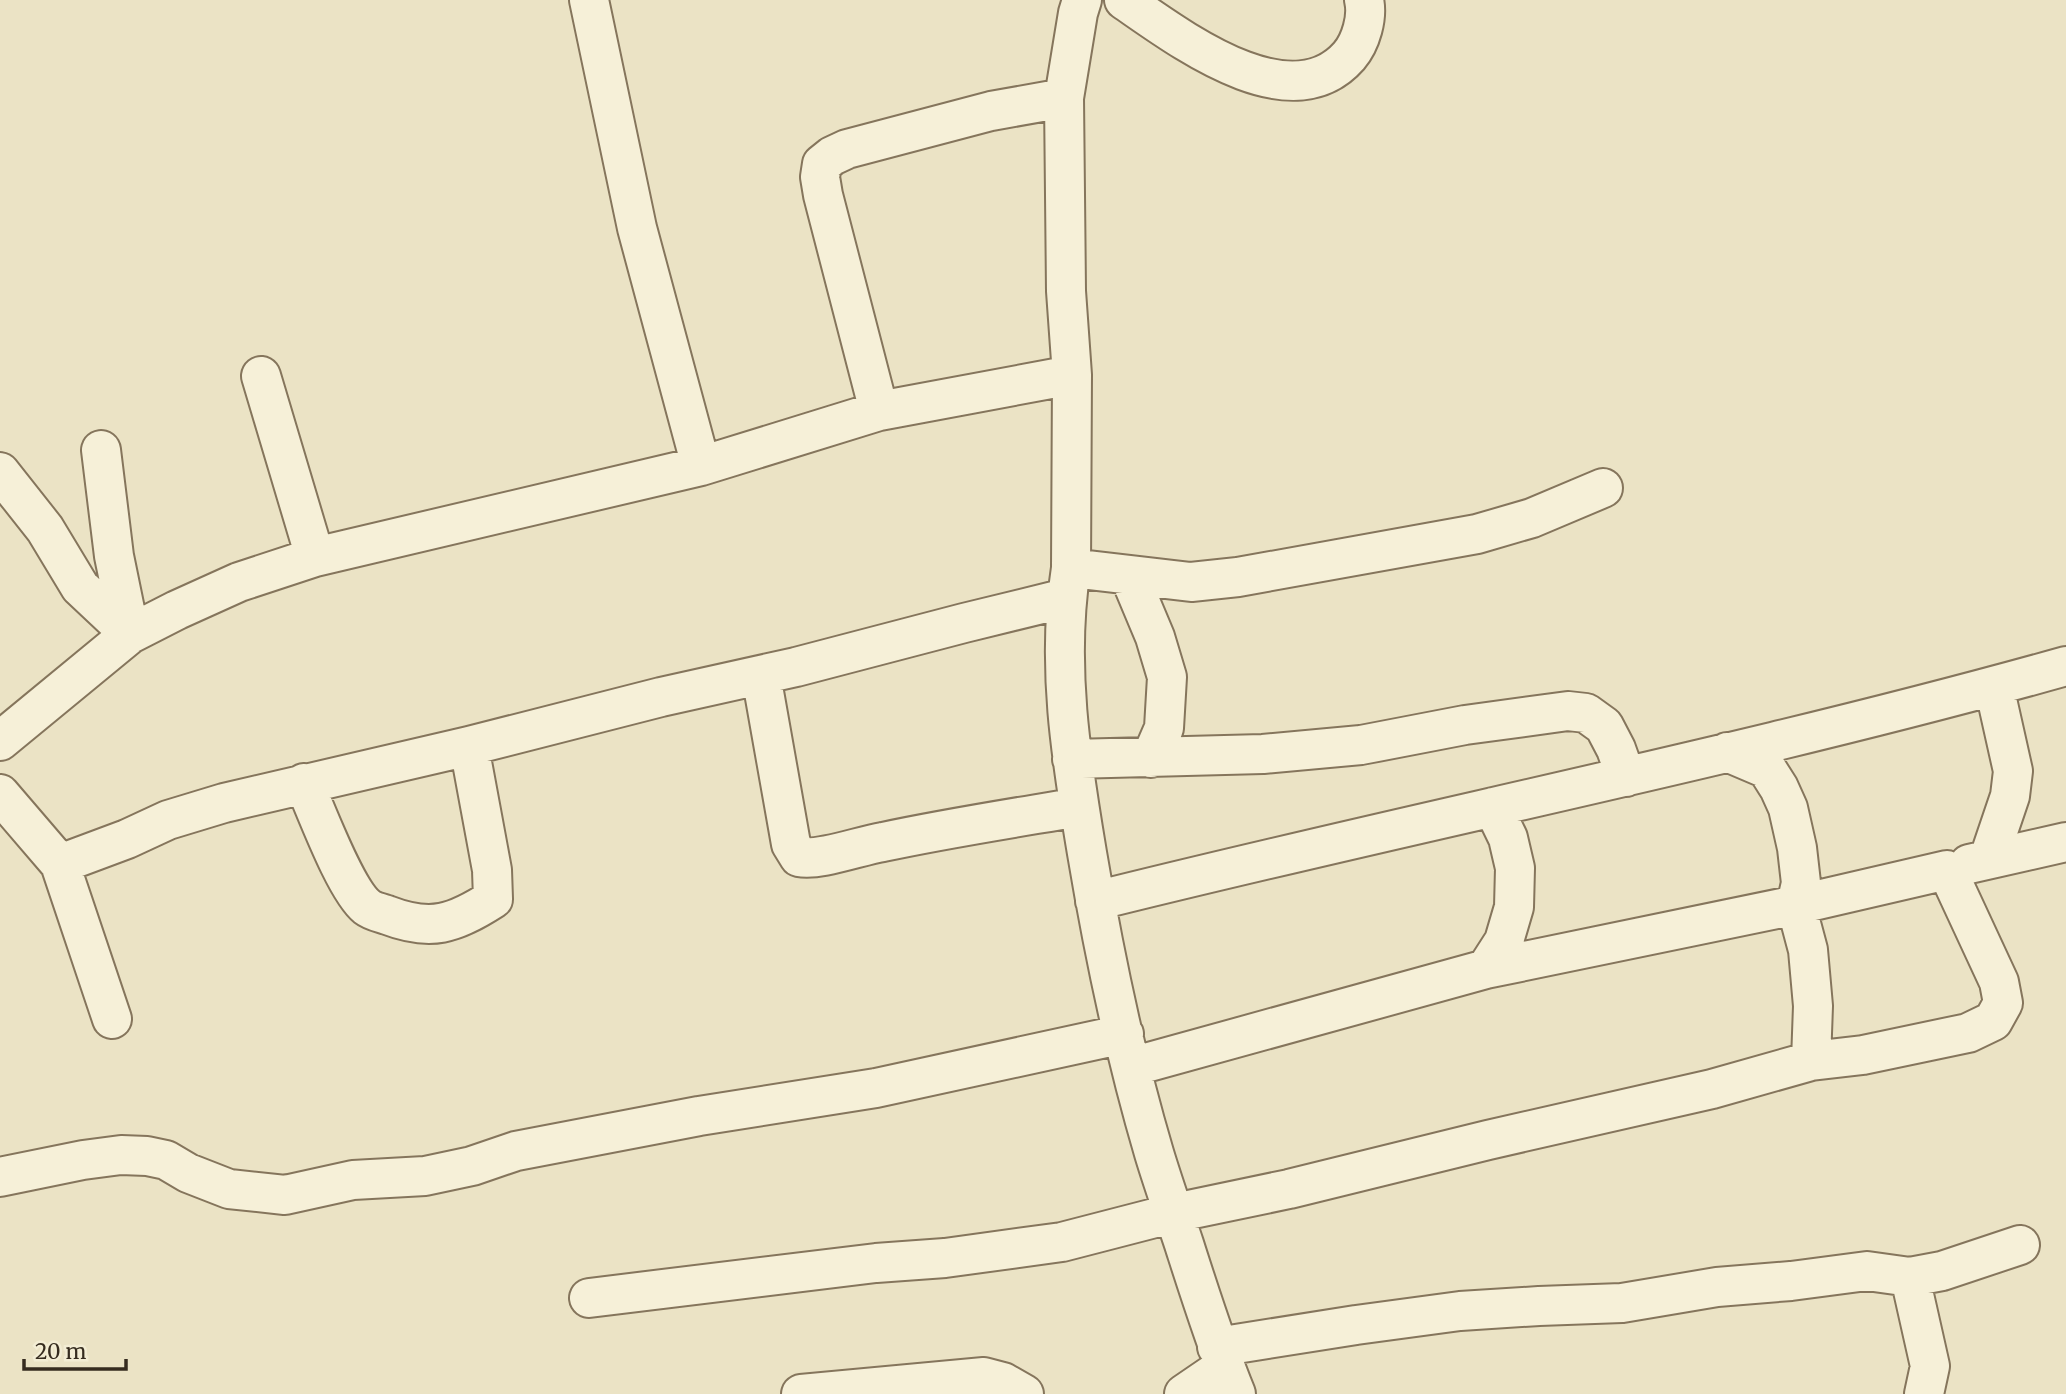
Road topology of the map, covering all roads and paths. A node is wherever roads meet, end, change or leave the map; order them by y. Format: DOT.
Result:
graph roads {
  1 [pos="589,0"];
  2 [pos="1082,0"];
  3 [pos="1124,0"];
  4 [pos="1365,1"];
  5 [pos="1065,98"];
  6 [pos="1072,375"];
  7 [pos="261,376"];
  8 [pos="879,411"];
  9 [pos="101,450"];
  10 [pos="701,466"];
  11 [pos="0,472"];
  12 [pos="1603,488"];
  13 [pos="315,557"];
  14 [pos="1129,575"];
  15 [pos="1068,583"];
  16 [pos="130,634"];
  17 [pos="2066,667"];
  18 [pos="761,675"];
  19 [pos="1994,687"];
  20 [pos="0,741"];
  21 [pos="469,746"];
  22 [pos="1727,752"];
  23 [pos="1152,758"];
  24 [pos="1072,759"];
  25 [pos="1626,777"];
  26 [pos="304,783"];
  27 [pos="0,794"];
  28 [pos="1079,807"];
  29 [pos="1493,807"];
  30 [pos="2066,842"];
  31 [pos="1989,858"];
  32 [pos="60,864"];
  33 [pos="1947,870"];
  34 [pos="1095,901"];
  35 [pos="1796,905"];
  36 [pos="1486,969"];
  37 [pos="112,1019"];
  38 [pos="1127,1051"];
  39 [pos="1811,1062"];
  40 [pos="0,1177"];
  41 [pos="1174,1213"];
  42 [pos="2020,1245"];
  43 [pos="1910,1277"];
  44 [pos="589,1298"];
  45 [pos="1226,1369"];
  46 [pos="801,1394"];
  47 [pos="1024,1394"];
  48 [pos="1184,1394"];
  49 [pos="1924,1394"];
  1 -- 10 [label="street"];
  2 -- 5 [label="street"];
  3 -- 4 [label="street"];
  5 -- 6 [label="street"];
  5 -- 8 [label="street"];
  6 -- 8 [label="street"];
  6 -- 15 [label="street"];
  7 -- 13 [label="street"];
  8 -- 10 [label="street"];
  9 -- 16 [label="street"];
  10 -- 13 [label="street"];
  11 -- 16 [label="street"];
  12 -- 14 [label="street"];
  13 -- 16 [label="street"];
  14 -- 15 [label="street"];
  14 -- 23 [label="street"];
  15 -- 18 [label="street"];
  15 -- 24 [label="street"];
  16 -- 20 [label="street"];
  17 -- 19 [label="street"];
  18 -- 21 [label="street"];
  18 -- 28 [label="street"];
  19 -- 22 [label="street"];
  19 -- 31 [label="street"];
  21 -- 26 [label="street"];
  21 -- 26 [label="street"];
  22 -- 25 [label="street"];
  22 -- 35 [label="street"];
  23 -- 24 [label="street"];
  23 -- 25 [label="street"];
  24 -- 28 [label="street"];
  25 -- 29 [label="street"];
  26 -- 32 [label="street"];
  27 -- 32 [label="street"];
  28 -- 34 [label="street"];
  29 -- 34 [label="street"];
  29 -- 36 [label="street"];
  30 -- 31 [label="street"];
  31 -- 33 [label="street"];
  32 -- 37 [label="street"];
  33 -- 35 [label="street"];
  33 -- 39 [label="street"];
  34 -- 38 [label="street"];
  35 -- 36 [label="street"];
  35 -- 39 [label="street"];
  36 -- 38 [label="street"];
  38 -- 40 [label="street"];
  38 -- 41 [label="street"];
  39 -- 41 [label="street"];
  41 -- 44 [label="street"];
  41 -- 45 [label="street"];
  42 -- 43 [label="street"];
  43 -- 45 [label="street"];
  43 -- 49 [label="street"];
  45 -- 48 [label="street"];
  46 -- 47 [label="street"];
}
